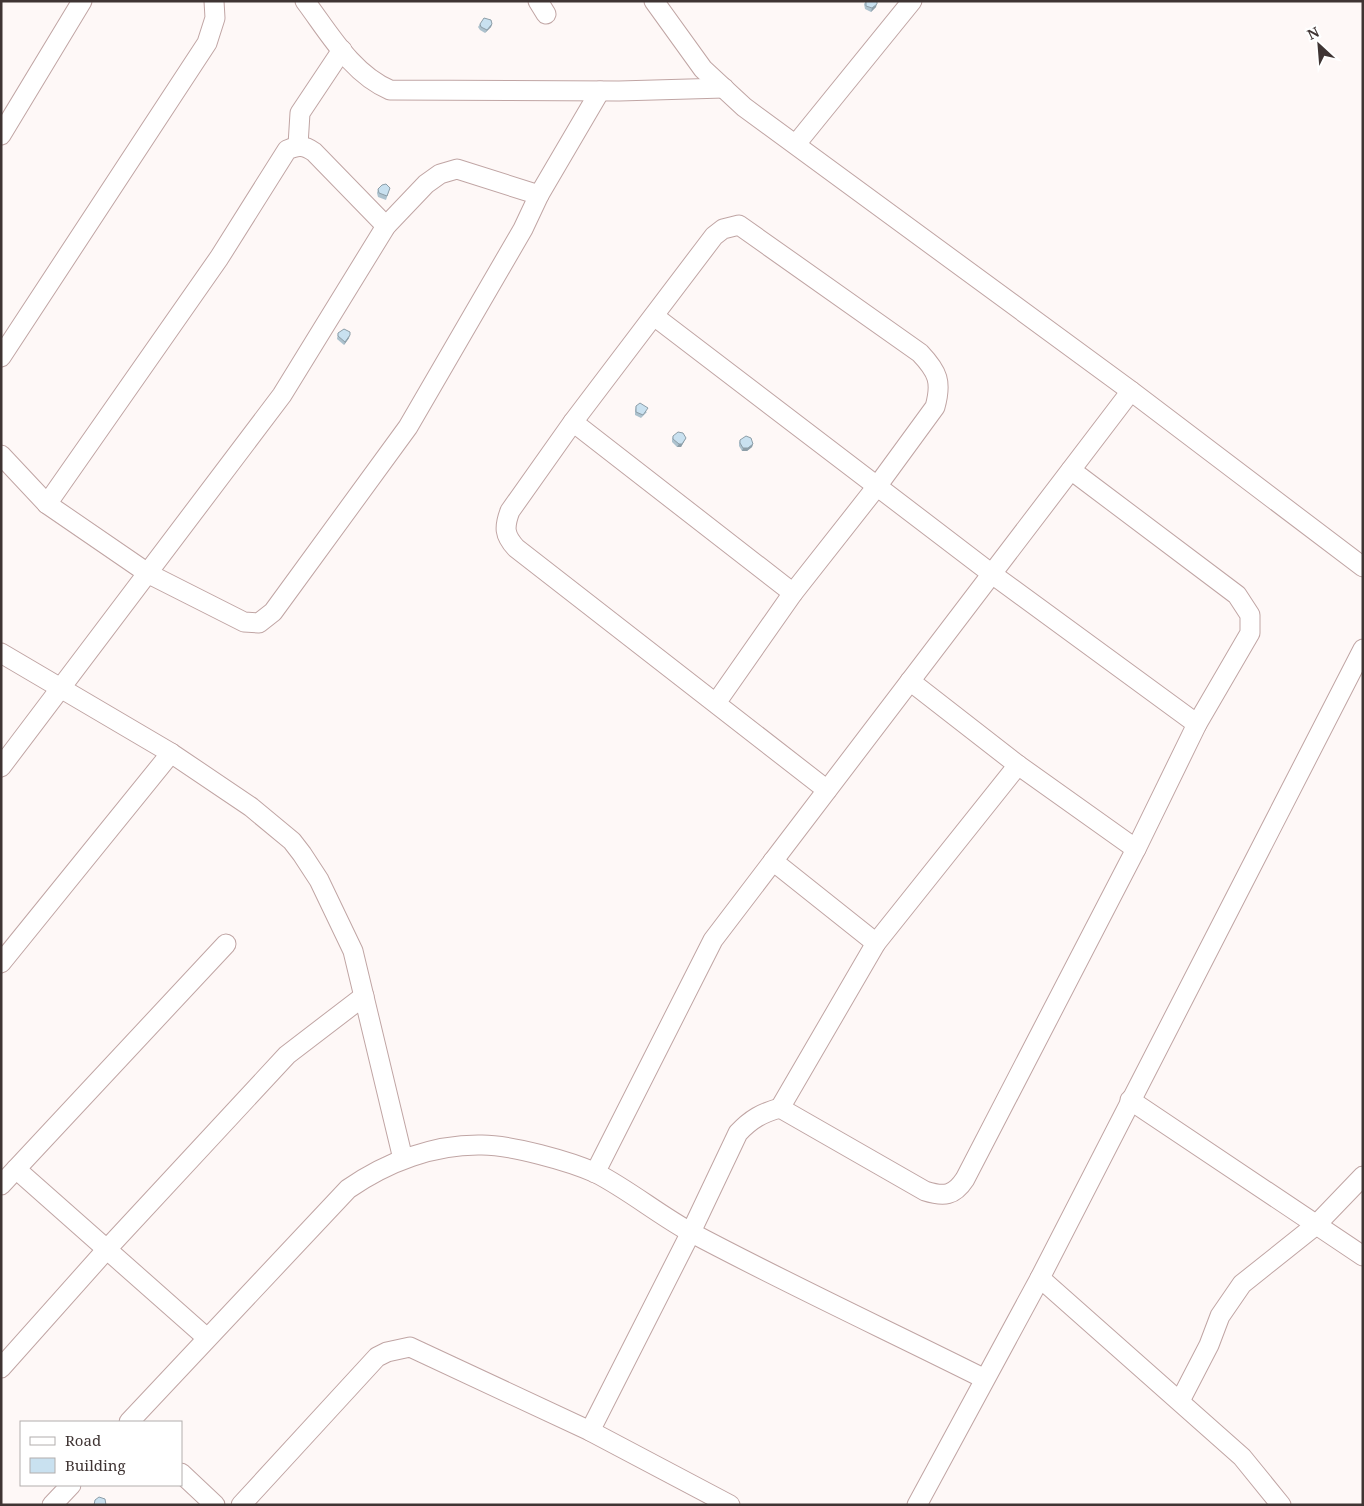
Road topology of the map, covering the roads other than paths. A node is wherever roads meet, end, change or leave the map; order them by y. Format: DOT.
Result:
graph roads {
  1 [pos="82,1"];
  2 [pos="214,1"];
  3 [pos="305,1"];
  4 [pos="654,1"];
  5 [pos="912,1"];
  6 [pos="342,50"];
  7 [pos="724,88"];
  8 [pos="600,91"];
  9 [pos="1,135"];
  10 [pos="796,144"];
  11 [pos="298,145"];
  12 [pos="539,195"];
  13 [pos="386,226"];
  14 [pos="654,316"];
  15 [pos="1,357"];
  16 [pos="1132,391"];
  17 [pos="573,422"];
  18 [pos="1,455"];
  19 [pos="1071,470"];
  20 [pos="878,485"];
  21 [pos="47,504"];
  22 [pos="1363,567"];
  23 [pos="149,574"];
  24 [pos="992,574"];
  25 [pos="793,593"];
  26 [pos="1363,649"];
  27 [pos="1,653"];
  28 [pos="910,681"];
  29 [pos="61,689"];
  30 [pos="716,703"];
  31 [pos="1196,724"];
  32 [pos="171,754"];
  33 [pos="1018,765"];
  34 [pos="1,767"];
  35 [pos="827,790"];
  36 [pos="1136,849"];
  37 [pos="773,861"];
  38 [pos="876,943"];
  39 [pos="226,944"];
  40 [pos="1,963"];
  41 [pos="364,996"];
  42 [pos="1130,1100"];
  43 [pos="780,1108"];
  44 [pos="403,1159"];
  45 [pos="16,1170"];
  46 [pos="595,1173"];
  47 [pos="1363,1176"];
  48 [pos="1,1185"];
  49 [pos="1316,1225"];
  50 [pos="691,1232"];
  51 [pos="107,1249"];
  52 [pos="1363,1256"];
  53 [pos="1040,1278"];
  54 [pos="207,1338"];
  55 [pos="1,1368"];
  56 [pos="983,1378"];
  57 [pos="1180,1401"];
  58 [pos="130,1421"];
  59 [pos="590,1432"];
  60 [pos="182,1474"];
  61 [pos="69,1486"];
  62 [pos="1280,1504"];
  63 [pos="52,1505"];
  64 [pos="215,1505"];
  65 [pos="241,1505"];
  66 [pos="730,1505"];
  67 [pos="917,1505"];
  1 -- 9 [label="street"];
  2 -- 15 [label="street"];
  3 -- 6 [label="street"];
  4 -- 7 [label="street"];
  5 -- 10 [label="street"];
  6 -- 8 [label="street"];
  6 -- 11 [label="street"];
  7 -- 8 [label="street"];
  7 -- 10 [label="street"];
  8 -- 12 [label="street"];
  10 -- 16 [label="street"];
  11 -- 13 [label="street"];
  11 -- 21 [label="street"];
  12 -- 13 [label="street"];
  12 -- 23 [label="street"];
  13 -- 23 [label="street"];
  14 -- 17 [label="street"];
  14 -- 20 [label="street"];
  14 -- 20 [label="street"];
  16 -- 19 [label="street"];
  16 -- 22 [label="street"];
  17 -- 25 [label="street"];
  17 -- 30 [label="street"];
  18 -- 21 [label="street"];
  19 -- 24 [label="street"];
  19 -- 31 [label="street"];
  20 -- 24 [label="street"];
  20 -- 25 [label="street"];
  21 -- 23 [label="street"];
  23 -- 29 [label="street"];
  24 -- 28 [label="street"];
  24 -- 31 [label="street"];
  25 -- 30 [label="street"];
  26 -- 42 [label="street"];
  27 -- 29 [label="street"];
  28 -- 33 [label="street"];
  28 -- 35 [label="street"];
  29 -- 32 [label="street"];
  29 -- 34 [label="street"];
  30 -- 35 [label="street"];
  31 -- 36 [label="street"];
  32 -- 40 [label="street"];
  32 -- 41 [label="street"];
  33 -- 36 [label="street"];
  33 -- 38 [label="street"];
  35 -- 37 [label="street"];
  36 -- 43 [label="street"];
  37 -- 38 [label="street"];
  37 -- 46 [label="street"];
  38 -- 43 [label="street"];
  39 -- 45 [label="street"];
  41 -- 44 [label="street"];
  41 -- 51 [label="street"];
  42 -- 49 [label="street"];
  42 -- 53 [label="street"];
  43 -- 50 [label="street"];
  44 -- 46 [label="street"];
  44 -- 54 [label="street"];
  45 -- 48 [label="street"];
  45 -- 51 [label="street"];
  46 -- 50 [label="street"];
  47 -- 49 [label="street"];
  49 -- 52 [label="street"];
  49 -- 57 [label="street"];
  50 -- 56 [label="street"];
  50 -- 59 [label="street"];
  51 -- 54 [label="street"];
  51 -- 55 [label="street"];
  53 -- 56 [label="street"];
  53 -- 57 [label="street"];
  54 -- 58 [label="street"];
  56 -- 67 [label="street"];
  57 -- 62 [label="street"];
  59 -- 65 [label="street"];
  59 -- 66 [label="street"];
  60 -- 64 [label="street"];
  61 -- 63 [label="street"];
}
